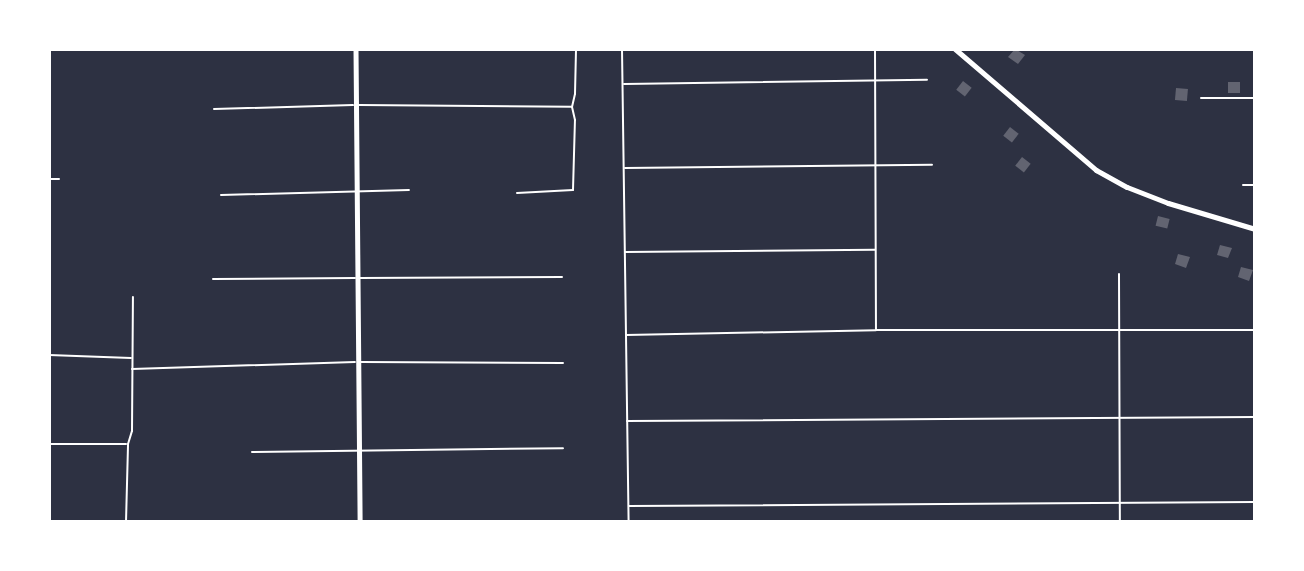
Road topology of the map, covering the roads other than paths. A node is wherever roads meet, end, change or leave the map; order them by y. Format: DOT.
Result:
graph roads {
  1 [pos="356,49"];
  2 [pos="576,49"];
  3 [pos="622,49"];
  4 [pos="875,49"];
  5 [pos="954,49"];
  6 [pos="875,80"];
  7 [pos="927,80"];
  8 [pos="622,84"];
  9 [pos="1201,98"];
  10 [pos="1255,98"];
  11 [pos="356,105"];
  12 [pos="572,107"];
  13 [pos="214,109"];
  14 [pos="876,165"];
  15 [pos="932,165"];
  16 [pos="623,168"];
  17 [pos="49,179"];
  18 [pos="60,179"];
  19 [pos="1243,185"];
  20 [pos="1255,185"];
  21 [pos="355,190"];
  22 [pos="409,190"];
  23 [pos="517,193"];
  24 [pos="221,195"];
  25 [pos="1255,229"];
  26 [pos="876,250"];
  27 [pos="625,252"];
  28 [pos="1119,274"];
  29 [pos="562,277"];
  30 [pos="357,278"];
  31 [pos="213,279"];
  32 [pos="133,297"];
  33 [pos="876,330"];
  34 [pos="1255,330"];
  35 [pos="1119,332"];
  36 [pos="626,335"];
  37 [pos="49,355"];
  38 [pos="132,358"];
  39 [pos="358,362"];
  40 [pos="563,363"];
  41 [pos="132,369"];
  42 [pos="1255,417"];
  43 [pos="1120,418"];
  44 [pos="627,421"];
  45 [pos="49,444"];
  46 [pos="128,444"];
  47 [pos="563,448"];
  48 [pos="358,450"];
  49 [pos="252,452"];
  50 [pos="1255,502"];
  51 [pos="1120,503"];
  52 [pos="629,506"];
  53 [pos="126,522"];
  54 [pos="360,522"];
  55 [pos="629,522"];
  56 [pos="1120,522"];
  1 -- 11 [label="street"];
  2 -- 12 [label="lane"];
  3 -- 8 [label="lane"];
  4 -- 6 [label="lane"];
  5 -- 25 [label="street"];
  6 -- 7 [label="lane"];
  6 -- 8 [label="lane"];
  6 -- 14 [label="lane"];
  8 -- 16 [label="lane"];
  9 -- 10 [label="lane"];
  11 -- 12 [label="lane"];
  11 -- 13 [label="lane"];
  11 -- 21 [label="street"];
  12 -- 23 [label="lane"];
  14 -- 15 [label="lane"];
  14 -- 16 [label="lane"];
  14 -- 26 [label="lane"];
  16 -- 27 [label="lane"];
  17 -- 18 [label="lane"];
  19 -- 20 [label="lane"];
  21 -- 22 [label="lane"];
  21 -- 24 [label="lane"];
  21 -- 30 [label="street"];
  26 -- 27 [label="lane"];
  26 -- 33 [label="lane"];
  27 -- 36 [label="lane"];
  28 -- 35 [label="lane"];
  29 -- 30 [label="lane"];
  30 -- 31 [label="lane"];
  30 -- 39 [label="street"];
  32 -- 38 [label="lane"];
  33 -- 35 [label="lane"];
  33 -- 36 [label="lane"];
  34 -- 35 [label="lane"];
  35 -- 43 [label="lane"];
  36 -- 44 [label="lane"];
  37 -- 38 [label="lane"];
  38 -- 41 [label="lane"];
  39 -- 40 [label="lane"];
  39 -- 41 [label="lane"];
  39 -- 48 [label="street"];
  41 -- 46 [label="lane"];
  42 -- 43 [label="lane"];
  43 -- 44 [label="lane"];
  43 -- 51 [label="lane"];
  44 -- 52 [label="lane"];
  45 -- 46 [label="lane"];
  46 -- 53 [label="lane"];
  47 -- 48 [label="lane"];
  48 -- 49 [label="lane"];
  48 -- 54 [label="street"];
  50 -- 51 [label="lane"];
  51 -- 52 [label="lane"];
  51 -- 56 [label="lane"];
  52 -- 55 [label="lane"];
}
